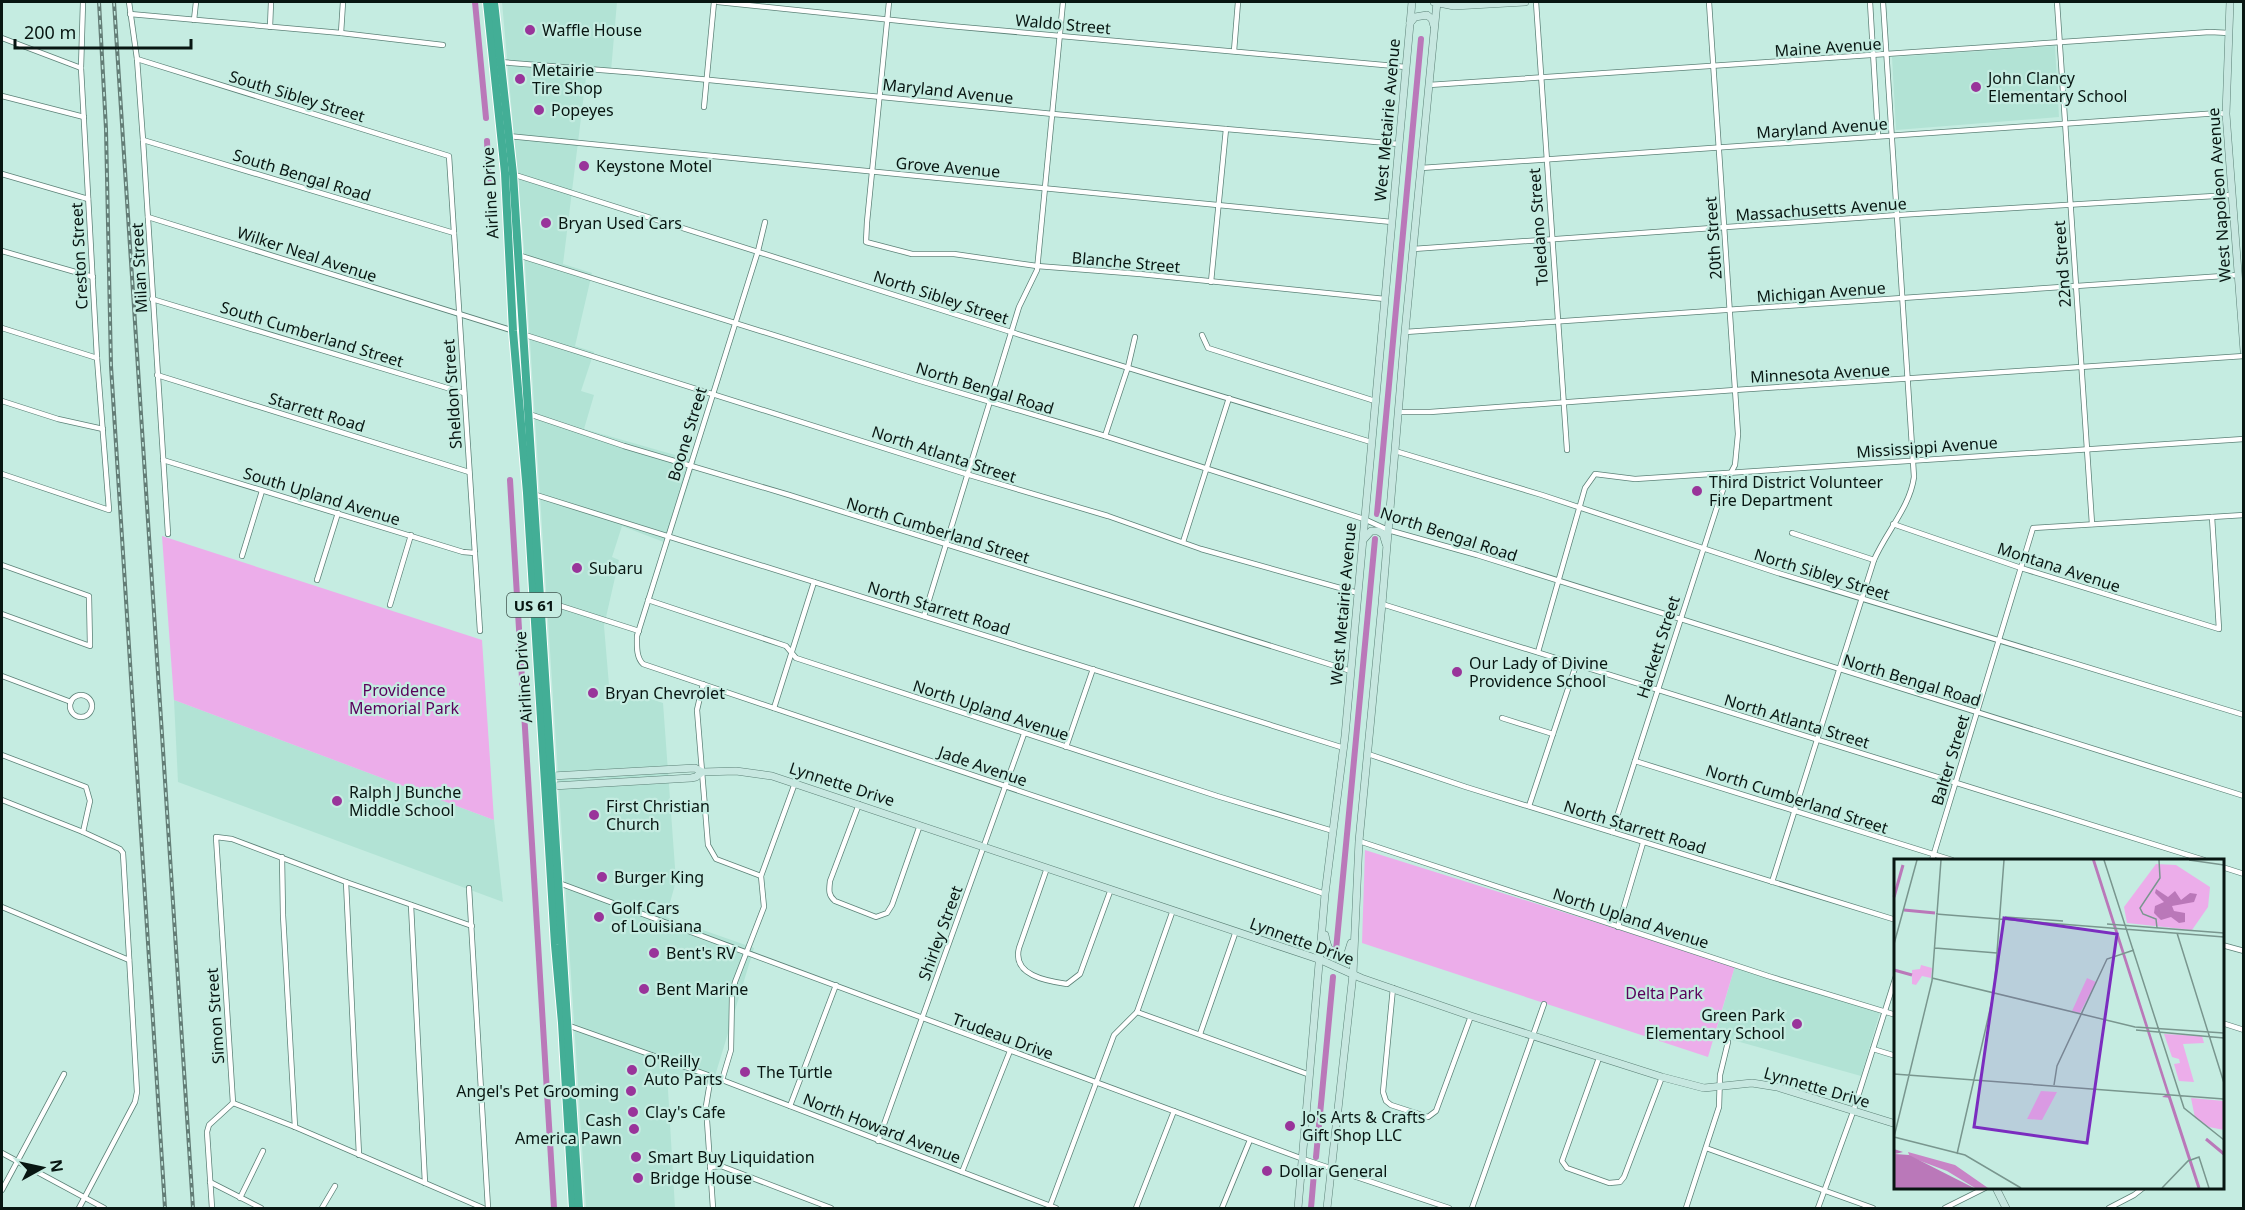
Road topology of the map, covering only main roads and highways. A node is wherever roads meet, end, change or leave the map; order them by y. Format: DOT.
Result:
graph roads {
  1 [pos="487,2"];
  2 [pos="494,2"];
  3 [pos="1412,2"];
  4 [pos="1436,2"];
  5 [pos="1525,2"];
  6 [pos="2230,2"];
  7 [pos="1410,24"];
  8 [pos="1435,29"];
  9 [pos="498,62"];
  10 [pos="513,254"];
  11 [pos="2238,279"];
  12 [pos="2244,296"];
  13 [pos="2243,335"];
  14 [pos="2244,351"];
  15 [pos="530,494"];
  16 [pos="1362,542"];
  17 [pos="1387,549"];
  18 [pos="702,772"];
  19 [pos="599,774"];
  20 [pos="550,781"];
  21 [pos="600,782"];
  22 [pos="1323,921"];
  23 [pos="1355,934"];
  24 [pos="1321,960"];
  25 [pos="1353,974"];
  26 [pos="566,1024"];
  27 [pos="1894,1123"];
  28 [pos="1996,1189"];
  29 [pos="573,1209"];
  30 [pos="579,1209"];
  31 [pos="1298,1209"];
  32 [pos="1327,1209"];
  33 [pos="2006,1209"];
  1 -- 9 [label="highway, Airline Drive / US 61"];
  2 -- 9 [label="highway, Airline Drive / US 61"];
  3 -- 7 [label="main road, West Metairie Avenue"];
  4 -- 5 [label="main road"];
  4 -- 8 [label="main road"];
  6 -- 11 [label="main road, West Napoleon Avenue"];
  7 -- 8 [label="main road"];
  7 -- 16 [label="main road, West Metairie Avenue"];
  8 -- 17 [label="main road"];
  9 -- 10 [label="highway, Airline Drive / US 61"];
  10 -- 15 [label="highway, Airline Drive / US 61"];
  10 -- 15 [label="highway, Airline Drive / US 61"];
  11 -- 12 [label="main road"];
  11 -- 13 [label="main road, West Napoleon Avenue"];
  13 -- 14 [label="main road, West Napoleon Avenue"];
  15 -- 20 [label="highway, Airline Drive / US 61"];
  16 -- 17 [label="main road"];
  16 -- 22 [label="main road, West Metairie Avenue"];
  17 -- 23 [label="main road"];
  18 -- 19 [label="main road, Lynnette Drive"];
  18 -- 21 [label="main road, Lynnette Drive"];
  18 -- 24 [label="main road, Lynnette Drive"];
  19 -- 20 [label="main road, Lynnette Drive"];
  19 -- 21 [label="main road"];
  20 -- 21 [label="main road, Lynnette Drive"];
  20 -- 26 [label="highway, Airline Drive / US 61"];
  22 -- 23 [label="main road"];
  22 -- 24 [label="main road, West Metairie Avenue"];
  23 -- 25 [label="main road"];
  24 -- 25 [label="main road, Lynnette Drive"];
  24 -- 31 [label="main road, West Metairie Avenue"];
  25 -- 27 [label="main road, Lynnette Drive"];
  25 -- 32 [label="main road"];
  26 -- 29 [label="highway, Airline Drive / US 61"];
  26 -- 30 [label="highway, Airline Drive / US 61"];
  28 -- 33 [label="main road"];
}
